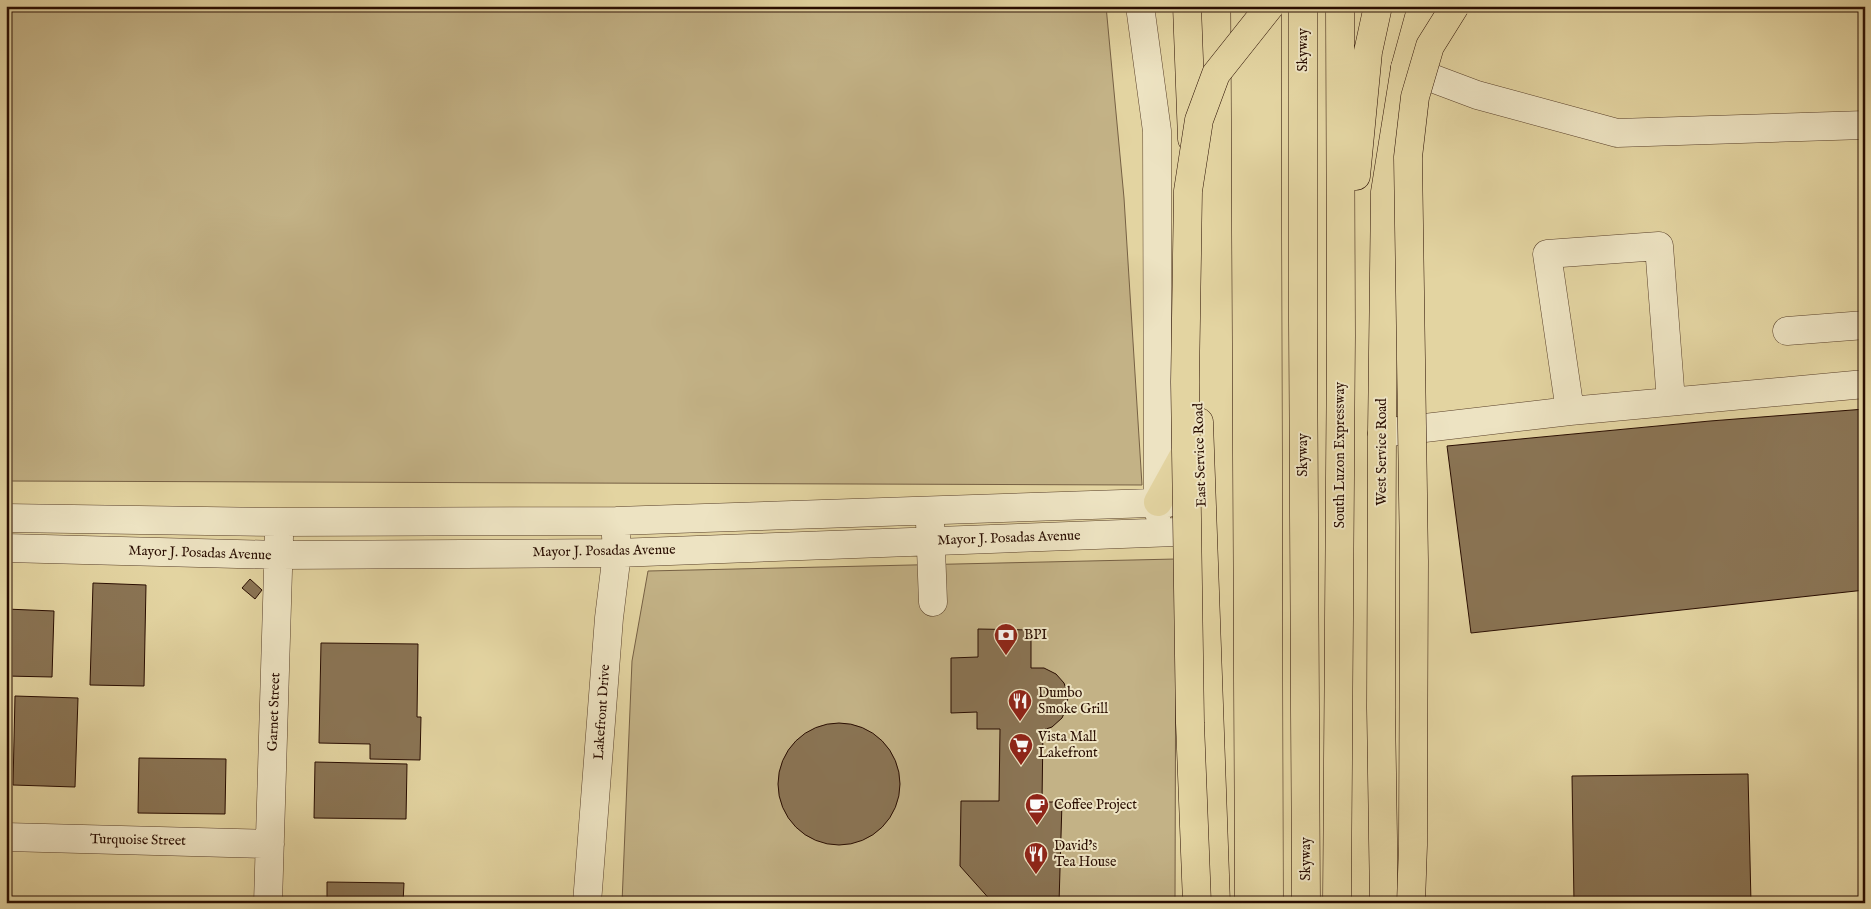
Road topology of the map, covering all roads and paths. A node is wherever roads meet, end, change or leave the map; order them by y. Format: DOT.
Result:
graph roads {
  1 [pos="1140,6"];
  2 [pos="1187,6"];
  3 [pos="1229,6"];
  4 [pos="1245,6"];
  5 [pos="1269,6"];
  6 [pos="1303,6"];
  7 [pos="1340,6"];
  8 [pos="1378,6"];
  9 [pos="1422,6"];
  10 [pos="1455,6"];
  11 [pos="1405,68"];
  12 [pos="1865,125"];
  13 [pos="1246,152"];
  14 [pos="1865,325"];
  15 [pos="1787,331"];
  16 [pos="1341,335"];
  17 [pos="1865,384"];
  18 [pos="1671,402"];
  19 [pos="1570,411"];
  20 [pos="1199,427"];
  21 [pos="1382,434"];
  22 [pos="1201,501"];
  23 [pos="1158,502"];
  24 [pos="930,510"];
  25 [pos="6,518"];
  26 [pos="616,521"];
  27 [pos="278,522"];
  28 [pos="1202,531"];
  29 [pos="1158,533"];
  30 [pos="930,541"];
  31 [pos="6,548"];
  32 [pos="617,553"];
  33 [pos="279,556"];
  34 [pos="933,602"];
  35 [pos="6,837"];
  36 [pos="270,844"];
  37 [pos="268,903"];
  38 [pos="587,903"];
  39 [pos="1197,903"];
  40 [pos="1216,903"];
  41 [pos="1249,903"];
  42 [pos="1269,903"];
  43 [pos="1306,903"];
  44 [pos="1337,903"];
  45 [pos="1384,903"];
  46 [pos="1411,903"];
  1 -- 23 [label="street"];
  2 -- 20 [label="main road, East Service Road"];
  3 -- 13 [label="main road"];
  4 -- 13 [label="main road"];
  5 -- 39 [label="main road, bridge"];
  5 -- 42 [label="main road"];
  6 -- 43 [label="main road, Skyway"];
  7 -- 16 [label="main road, South Luzon Expressway"];
  8 -- 16 [label="main road"];
  9 -- 11 [label="main road, West Service Road"];
  10 -- 46 [label="main road, bridge"];
  11 -- 12 [label="street"];
  11 -- 21 [label="main road, West Service Road"];
  13 -- 41 [label="main road"];
  14 -- 15 [label="street"];
  16 -- 44 [label="main road, South Luzon Expressway"];
  17 -- 18 [label="street"];
  18 -- 19 [label="street"];
  18 -- 19 [label="street"];
  19 -- 21 [label="street"];
  20 -- 22 [label="main road, East Service Road"];
  20 -- 23 [label="main road"];
  21 -- 45 [label="main road, West Service Road"];
  22 -- 23 [label="street"];
  22 -- 28 [label="main road, East Service Road"];
  23 -- 24 [label="street"];
  23 -- 29 [label="street"];
  24 -- 26 [label="street"];
  24 -- 30 [label="street"];
  25 -- 27 [label="street"];
  26 -- 27 [label="street"];
  26 -- 32 [label="street, Lakefront Drive"];
  27 -- 33 [label="street, Garnet Street"];
  28 -- 29 [label="street, Mayor J. Posadas Avenue"];
  28 -- 40 [label="main road, East Service Road"];
  29 -- 30 [label="street, Mayor J. Posadas Avenue"];
  30 -- 32 [label="street, Mayor J. Posadas Avenue"];
  30 -- 34 [label="street"];
  31 -- 33 [label="street, Mayor J. Posadas Avenue"];
  32 -- 33 [label="street, Mayor J. Posadas Avenue"];
  32 -- 38 [label="street, Lakefront Drive"];
  33 -- 36 [label="street, Garnet Street"];
  35 -- 36 [label="street, Turquoise Street"];
  36 -- 37 [label="street, Garnet Street"];
}
